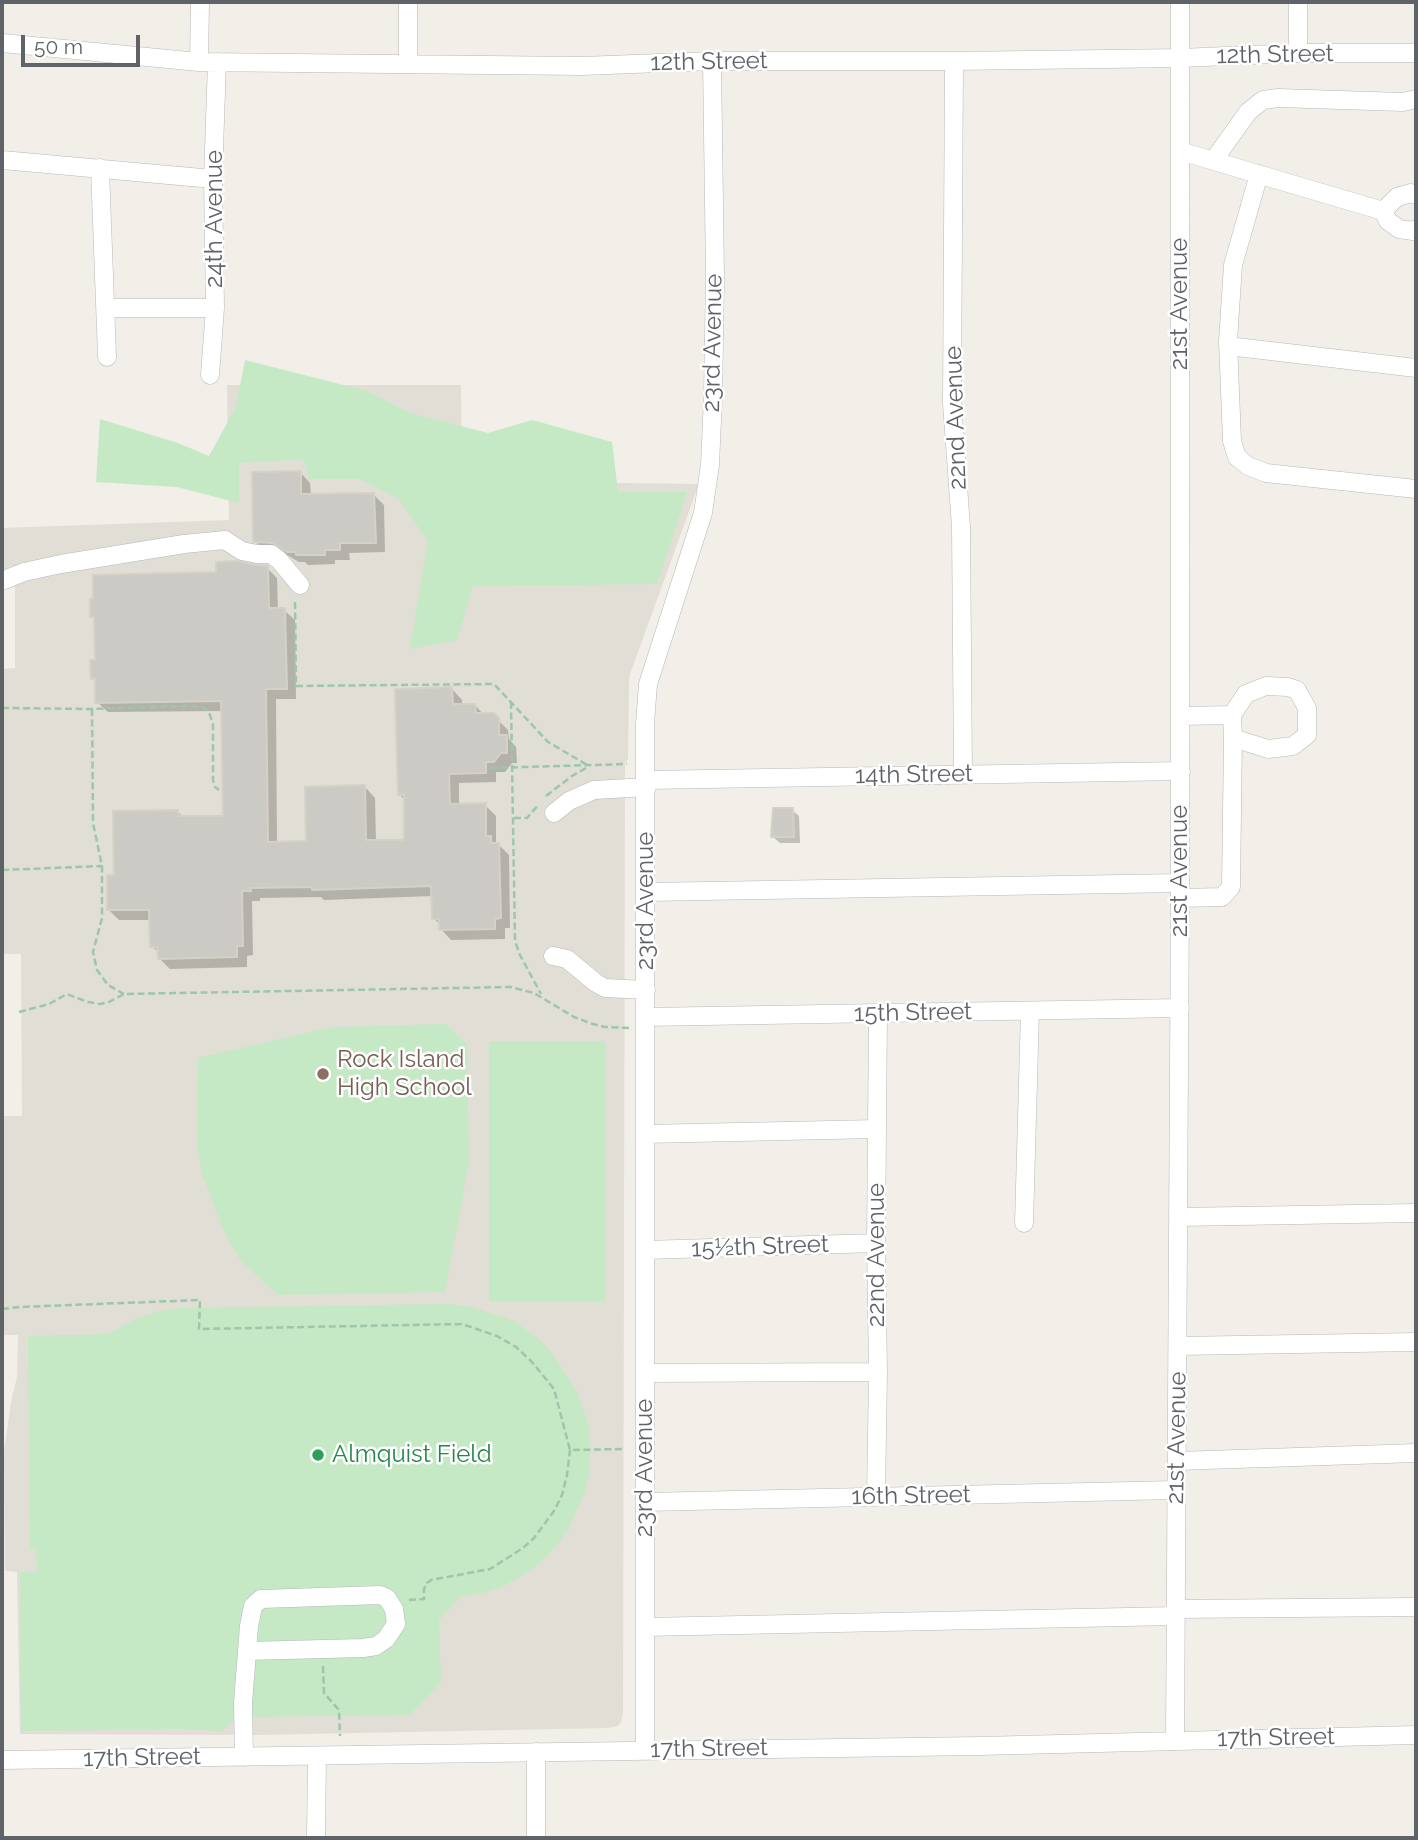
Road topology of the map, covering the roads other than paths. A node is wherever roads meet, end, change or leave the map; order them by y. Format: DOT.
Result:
graph roads {
  1 [pos="200,2"];
  2 [pos="408,2"];
  3 [pos="1180,2"];
  4 [pos="1298,2"];
  5 [pos="2,43"];
  6 [pos="1298,53"];
  7 [pos="1416,53"];
  8 [pos="1180,58"];
  9 [pos="712,61"];
  10 [pos="954,61"];
  11 [pos="208,62"];
  12 [pos="408,64"];
  13 [pos="1416,99"];
  14 [pos="1180,151"];
  15 [pos="2,160"];
  16 [pos="1213,161"];
  17 [pos="100,168"];
  18 [pos="1259,174"];
  19 [pos="213,179"];
  20 [pos="1416,195"];
  21 [pos="1384,211"];
  22 [pos="1416,229"];
  23 [pos="106,308"];
  24 [pos="215,308"];
  25 [pos="1228,346"];
  26 [pos="107,357"];
  27 [pos="1416,368"];
  28 [pos="210,375"];
  29 [pos="1416,489"];
  30 [pos="2,581"];
  31 [pos="300,585"];
  32 [pos="1232,715"];
  33 [pos="1181,716"];
  34 [pos="1233,738"];
  35 [pos="1181,771"];
  36 [pos="963,774"];
  37 [pos="646,783"];
  38 [pos="554,813"];
  39 [pos="1180,890"];
  40 [pos="646,892"];
  41 [pos="553,956"];
  42 [pos="646,990"];
  43 [pos="1180,1008"];
  44 [pos="1030,1011"];
  45 [pos="878,1013"];
  46 [pos="646,1017"];
  47 [pos="877,1129"];
  48 [pos="645,1133"];
  49 [pos="1416,1213"];
  50 [pos="1179,1217"];
  51 [pos="1024,1223"];
  52 [pos="876,1243"];
  53 [pos="645,1250"];
  54 [pos="1416,1342"];
  55 [pos="1178,1346"];
  56 [pos="878,1372"];
  57 [pos="645,1373"];
  58 [pos="1416,1453"];
  59 [pos="1177,1461"];
  60 [pos="1176,1490"];
  61 [pos="876,1496"];
  62 [pos="646,1502"];
  63 [pos="1416,1607"];
  64 [pos="1175,1613"];
  65 [pos="645,1627"];
  66 [pos="247,1651"];
  67 [pos="1416,1735"];
  68 [pos="1175,1741"];
  69 [pos="645,1750"];
  70 [pos="536,1752"];
  71 [pos="317,1756"];
  72 [pos="244,1757"];
  73 [pos="2,1760"];
  74 [pos="316,1838"];
  75 [pos="536,1838"];
  1 -- 11 [label="street, 24th Avenue"];
  2 -- 12 [label="street"];
  3 -- 8 [label="street, 21st Avenue"];
  4 -- 6 [label="street"];
  5 -- 11 [label="street, 12th Street"];
  6 -- 7 [label="street, 12th Street"];
  6 -- 8 [label="street, 12th Street"];
  8 -- 10 [label="street, 12th Street"];
  8 -- 14 [label="street, 21st Avenue"];
  9 -- 10 [label="street, 12th Street"];
  9 -- 12 [label="street, 12th Street"];
  9 -- 37 [label="street, 23rd Avenue"];
  10 -- 36 [label="street, 22nd Avenue"];
  11 -- 12 [label="street, 12th Street"];
  11 -- 19 [label="street, 24th Avenue"];
  13 -- 16 [label="street"];
  14 -- 16 [label="street"];
  14 -- 33 [label="street, 21st Avenue"];
  15 -- 17 [label="street"];
  16 -- 18 [label="street"];
  17 -- 19 [label="street"];
  17 -- 23 [label="street"];
  18 -- 21 [label="street"];
  18 -- 25 [label="street"];
  19 -- 24 [label="street, 24th Avenue"];
  20 -- 21 [label="street"];
  21 -- 22 [label="street"];
  23 -- 24 [label="street"];
  23 -- 26 [label="street"];
  24 -- 28 [label="street, 24th Avenue"];
  25 -- 27 [label="street"];
  25 -- 29 [label="street"];
  30 -- 31 [label="street"];
  32 -- 33 [label="street"];
  32 -- 34 [label="street"];
  32 -- 34 [label="street"];
  33 -- 35 [label="street, 21st Avenue"];
  34 -- 39 [label="street"];
  35 -- 36 [label="street, 14th Street"];
  35 -- 39 [label="street, 21st Avenue"];
  36 -- 37 [label="street, 14th Street"];
  37 -- 38 [label="street, 14th Street"];
  37 -- 40 [label="street, 23rd Avenue"];
  39 -- 40 [label="street"];
  39 -- 43 [label="street, 21st Avenue"];
  40 -- 42 [label="street, 23rd Avenue"];
  41 -- 42 [label="street"];
  42 -- 46 [label="street, 23rd Avenue"];
  43 -- 44 [label="street, 15th Street"];
  43 -- 50 [label="street, 21st Avenue"];
  44 -- 45 [label="street, 15th Street"];
  44 -- 51 [label="street"];
  45 -- 46 [label="street, 15th Street"];
  45 -- 47 [label="street, 22nd Avenue"];
  46 -- 48 [label="street, 23rd Avenue"];
  47 -- 48 [label="street"];
  47 -- 52 [label="street, 22nd Avenue"];
  48 -- 53 [label="street, 23rd Avenue"];
  49 -- 50 [label="street"];
  50 -- 55 [label="street, 21st Avenue"];
  52 -- 53 [label="street, 15½th Street"];
  52 -- 56 [label="street, 22nd Avenue"];
  53 -- 57 [label="street, 23rd Avenue"];
  54 -- 55 [label="street"];
  55 -- 59 [label="street, 21st Avenue"];
  56 -- 57 [label="street"];
  56 -- 61 [label="street, 22nd Avenue"];
  57 -- 62 [label="street, 23rd Avenue"];
  58 -- 59 [label="street"];
  59 -- 60 [label="street, 21st Avenue"];
  60 -- 61 [label="street, 16th Street"];
  60 -- 64 [label="street, 21st Avenue"];
  61 -- 62 [label="street, 16th Street"];
  62 -- 65 [label="street, 23rd Avenue"];
  63 -- 64 [label="street"];
  64 -- 65 [label="street"];
  64 -- 68 [label="street, 21st Avenue"];
  65 -- 69 [label="street, 23rd Avenue"];
  66 -- 66 [label="street"];
  66 -- 72 [label="street"];
  67 -- 68 [label="street, 17th Street"];
  68 -- 69 [label="street, 17th Street"];
  69 -- 70 [label="street, 17th Street"];
  70 -- 71 [label="street, 17th Street"];
  70 -- 75 [label="street"];
  71 -- 72 [label="street, 17th Street"];
  71 -- 74 [label="street"];
  72 -- 73 [label="street, 17th Street"];
}
